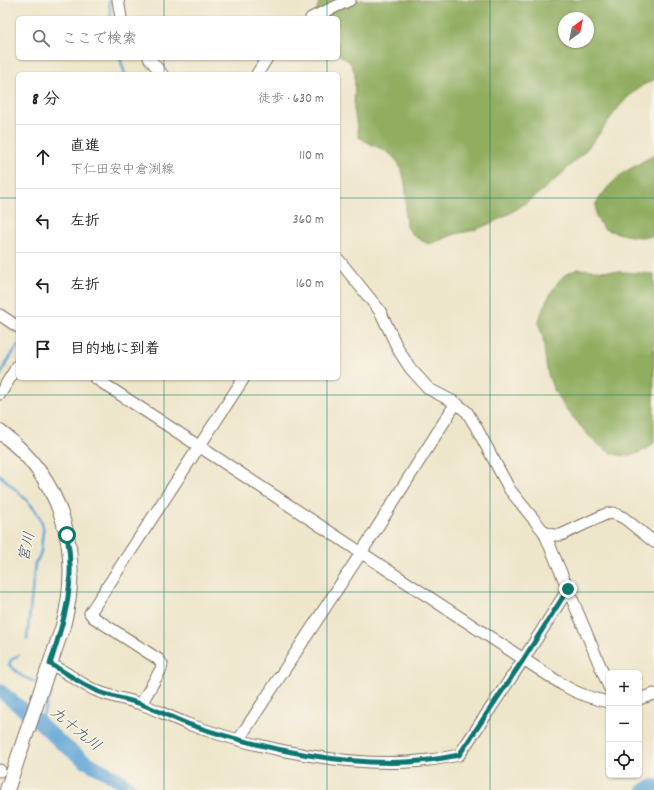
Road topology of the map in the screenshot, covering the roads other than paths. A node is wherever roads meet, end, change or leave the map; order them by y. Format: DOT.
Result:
graph roads {
  1 [pos="118,0"];
  2 [pos="350,0"];
  3 [pos="121,16"];
  4 [pos="315,16"];
  5 [pos="151,60"];
  6 [pos="266,60"];
  7 [pos="160,72"];
  8 [pos="258,72"];
  9 [pos="340,261"];
  10 [pos="0,315"];
  11 [pos="16,326"];
  12 [pos="16,368"];
  13 [pos="98,380"];
  14 [pos="243,380"];
  15 [pos="0,394"];
  16 [pos="456,403"];
  17 [pos="0,432"];
  18 [pos="199,446"];
  19 [pos="544,532"];
  20 [pos="654,542"];
  21 [pos="361,553"];
  22 [pos="568,589"];
  23 [pos="523,660"];
  24 [pos="49,665"];
  25 [pos="606,680"];
  26 [pos="654,694"];
  27 [pos="642,698"];
  28 [pos="606,701"];
  29 [pos="141,704"];
  30 [pos="239,739"];
  31 [pos="4,772"];
  32 [pos="7,790"];
  1 -- 3 [label="street"];
  2 -- 4 [label="street"];
  5 -- 7 [label="street"];
  6 -- 8 [label="street"];
  9 -- 16 [label="street"];
  10 -- 11 [label="street"];
  12 -- 15 [label="street"];
  13 -- 18 [label="street"];
  14 -- 18 [label="street"];
  16 -- 19 [label="street"];
  16 -- 21 [label="street"];
  17 -- 24 [label="main road"];
  18 -- 21 [label="street"];
  18 -- 29 [label="street"];
  19 -- 20 [label="street"];
  19 -- 22 [label="street"];
  21 -- 23 [label="street"];
  21 -- 30 [label="street"];
  22 -- 23 [label="street"];
  22 -- 25 [label="street"];
  23 -- 28 [label="street"];
  23 -- 30 [label="street"];
  24 -- 29 [label="street"];
  24 -- 31 [label="main road"];
  26 -- 27 [label="street"];
  29 -- 30 [label="street"];
  31 -- 32 [label="main road"];
}
